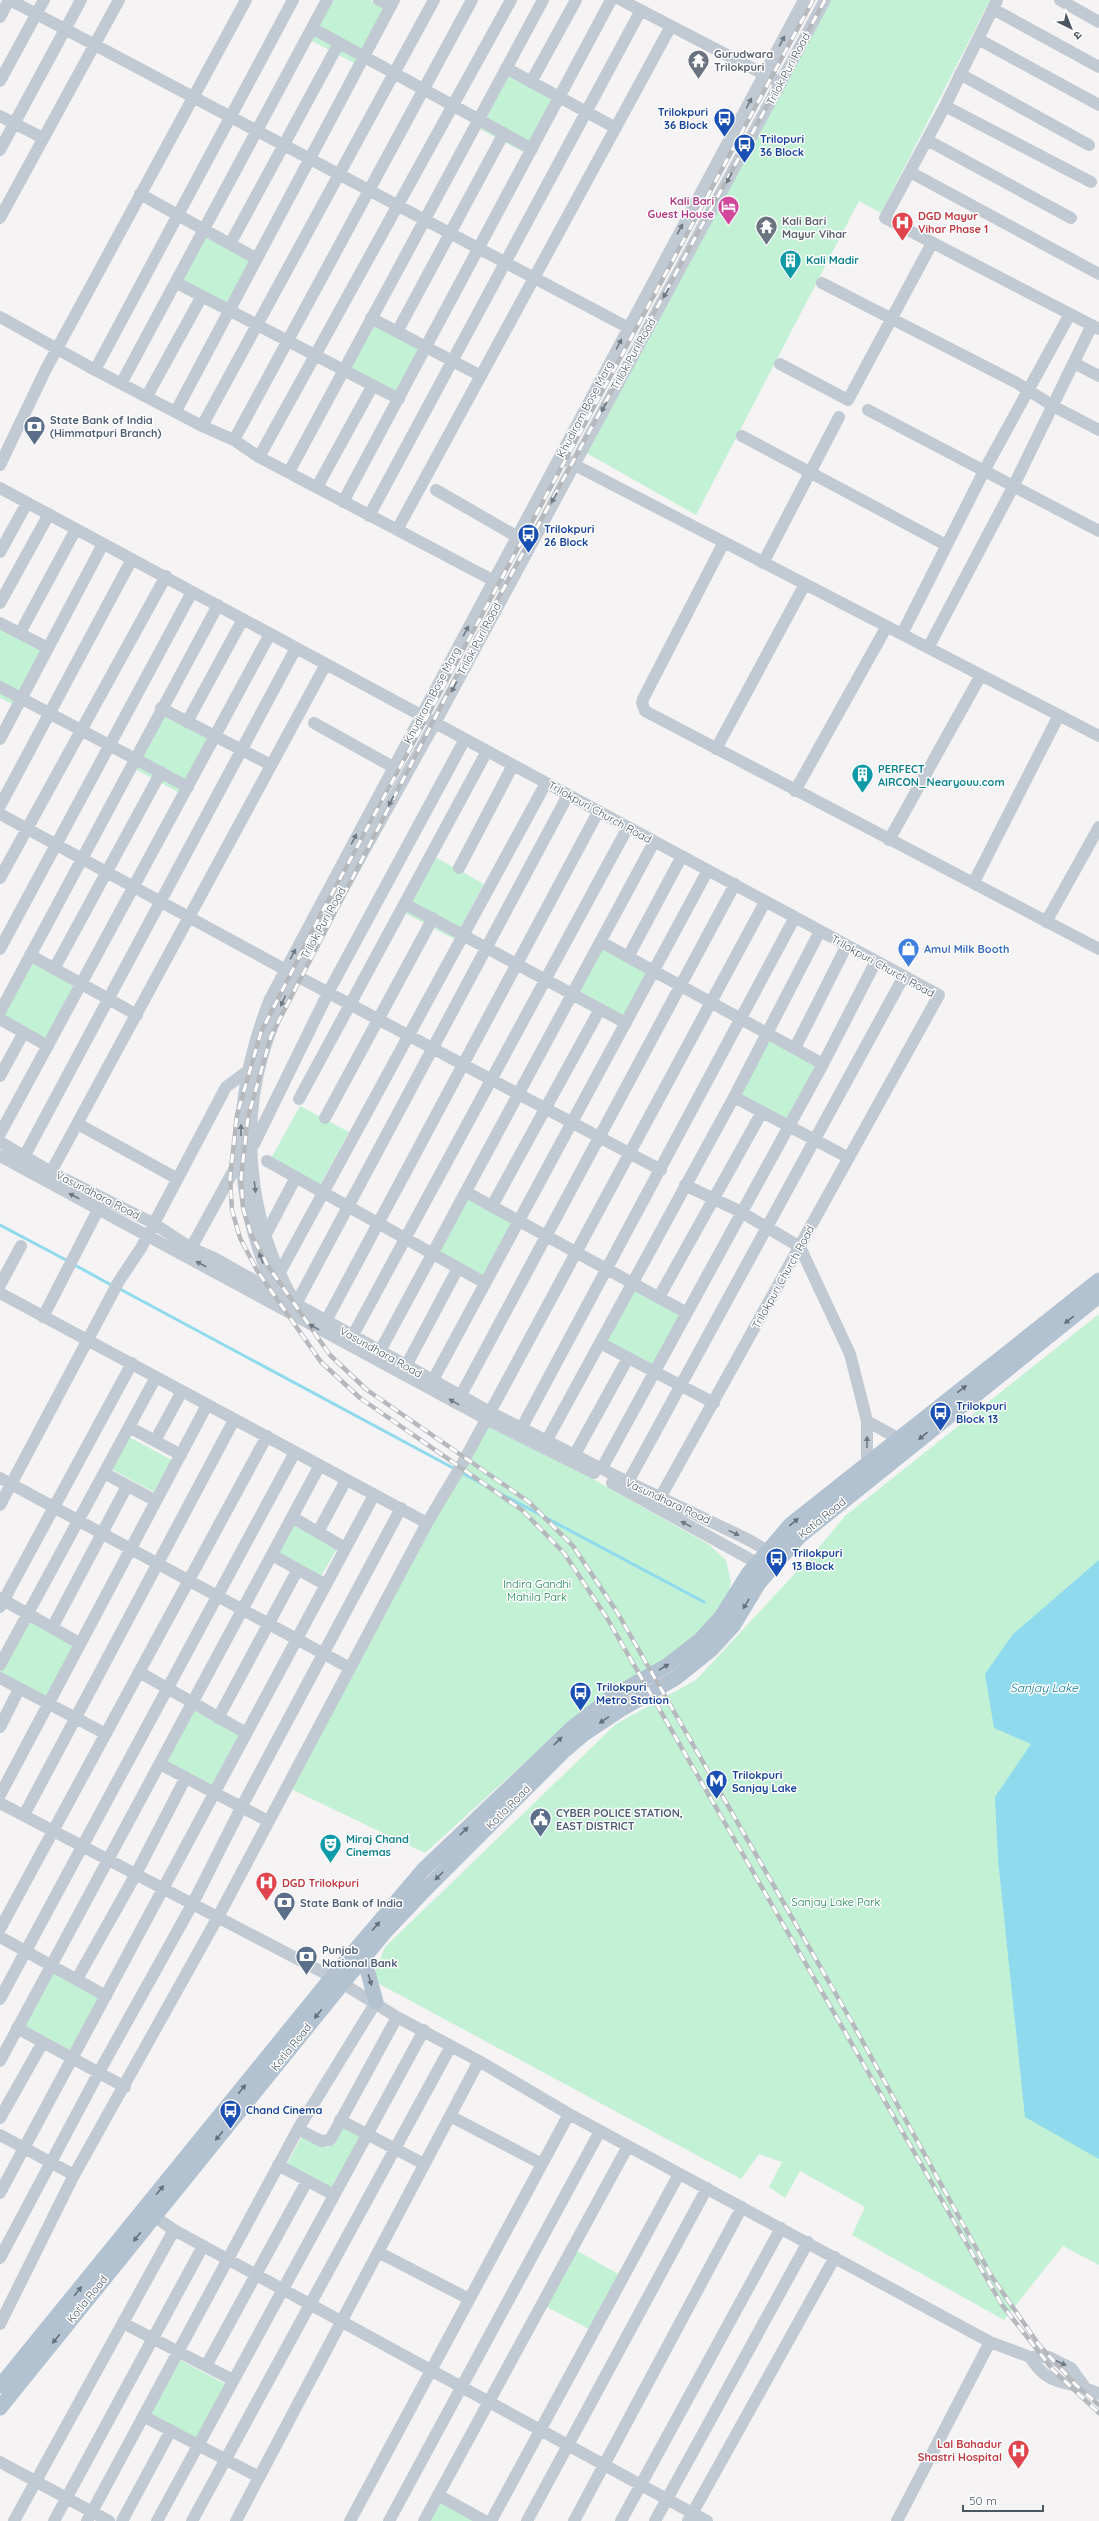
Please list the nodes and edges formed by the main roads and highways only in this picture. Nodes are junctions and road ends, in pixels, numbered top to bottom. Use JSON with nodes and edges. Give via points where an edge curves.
{"nodes":[{"id":1,"x":1099,"y":1280,"type":"edge"},
{"id":2,"x":1099,"y":1296,"type":"edge"},
{"id":3,"x":364,"y":1958,"type":"junction"},
{"id":4,"x":338,"y":1980,"type":"junction"},
{"id":5,"x":376,"y":2002,"type":"road end"},
{"id":6,"x":149,"y":2212,"type":"junction"},
{"id":7,"x":0,"y":2386,"type":"edge"},
{"id":8,"x":0,"y":2408,"type":"edge"}],
"edges":[{"from":4,"to":1,"type":"main road","name":"Kotla Road","one_way":true,"via":[[423,1870],[572,1728],[613,1696],[668,1665],[700,1640],[721,1618],[748,1574],[790,1525]]},
{"from":2,"to":3,"type":"main road","name":"Kotla Road","one_way":true,"via":[[799,1537],[758,1583],[733,1626],[711,1650],[676,1678],[620,1710],[564,1751],[421,1894]]},
{"from":3,"to":4,"type":"main road","name":"Kotla Road"},
{"from":3,"to":5,"type":"main road","one_way":true},
{"from":4,"to":6,"type":"main road","name":"Kotla Road"},
{"from":7,"to":6,"type":"main road","name":"Kotla Road","one_way":true},
{"from":6,"to":8,"type":"main road","name":"Kotla Road","one_way":true}]}
